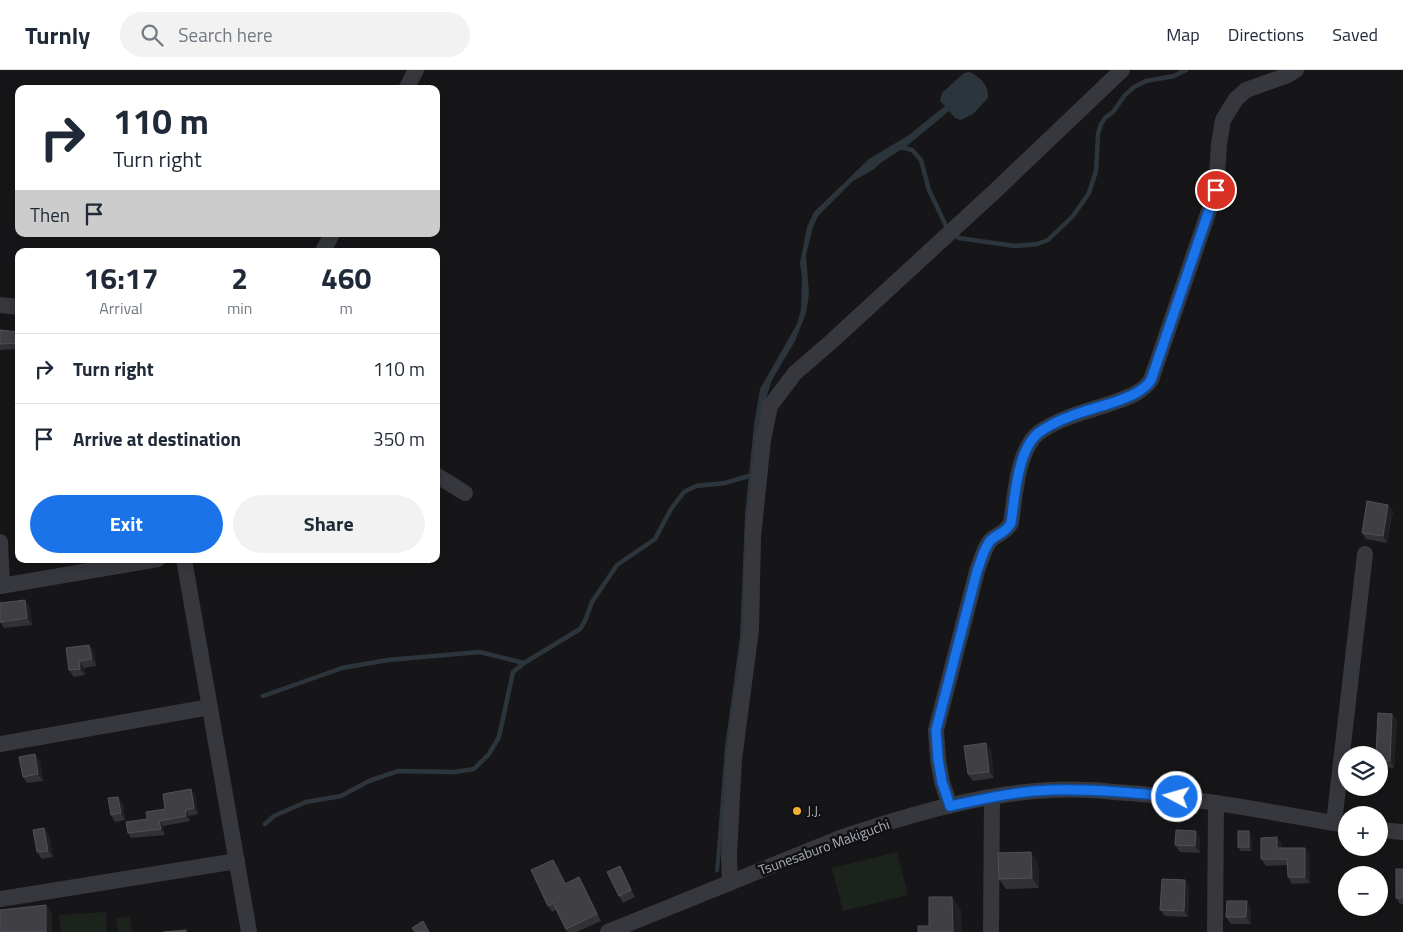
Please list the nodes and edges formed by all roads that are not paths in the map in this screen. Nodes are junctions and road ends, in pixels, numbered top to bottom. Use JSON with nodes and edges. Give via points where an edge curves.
{"nodes":[{"id":1,"x":416,"y":70,"type":"edge"},
{"id":2,"x":1122,"y":70,"type":"edge"},
{"id":3,"x":1296,"y":70,"type":"edge"},
{"id":4,"x":408,"y":85,"type":"edge"},
{"id":5,"x":0,"y":305,"type":"edge"},
{"id":6,"x":15,"y":307,"type":"edge"},
{"id":7,"x":440,"y":477,"type":"edge"},
{"id":8,"x":465,"y":492,"type":"dead end"},
{"id":9,"x":0,"y":542,"type":"edge"},
{"id":10,"x":1365,"y":554,"type":"dead end"},
{"id":11,"x":135,"y":563,"type":"edge"},
{"id":12,"x":185,"y":563,"type":"edge"},
{"id":13,"x":1,"y":586,"type":"edge"},
{"id":14,"x":210,"y":707,"type":"junction"},
{"id":15,"x":0,"y":744,"type":"edge"},
{"id":16,"x":992,"y":797,"type":"junction"},
{"id":17,"x":1216,"y":803,"type":"junction"},
{"id":18,"x":950,"y":806,"type":"junction"},
{"id":19,"x":1342,"y":806,"type":"edge"},
{"id":20,"x":1338,"y":824,"type":"edge"},
{"id":21,"x":1388,"y":831,"type":"edge"},
{"id":22,"x":1403,"y":832,"type":"edge"},
{"id":23,"x":236,"y":861,"type":"junction"},
{"id":24,"x":730,"y":883,"type":"junction"},
{"id":25,"x":0,"y":899,"type":"edge"},
{"id":26,"x":249,"y":932,"type":"edge"},
{"id":27,"x":608,"y":932,"type":"edge"},
{"id":28,"x":991,"y":932,"type":"edge"},
{"id":29,"x":1215,"y":932,"type":"edge"}],
"edges":[{"from":1,"to":4,"type":"street"},
{"from":2,"to":24,"type":"street","via":[[994,192],[794,373],[770,406],[753,537],[751,630],[734,759]]},
{"from":3,"to":18,"type":"street","via":[[1246,90],[1223,120],[1216,190],[1147,386],[1122,399],[1064,419],[1040,431],[1029,443],[1020,467],[1011,523],[1006,531],[990,540],[977,571],[936,730],[942,782]]},
{"from":5,"to":6,"type":"street"},
{"from":7,"to":8,"type":"street"},
{"from":9,"to":13,"type":"street"},
{"from":10,"to":19,"type":"street"},
{"from":11,"to":13,"type":"street"},
{"from":12,"to":14,"type":"street"},
{"from":14,"to":15,"type":"street"},
{"from":14,"to":23,"type":"street"},
{"from":16,"to":17,"type":"street","name":"Tsunesaburo Makiguchi","via":[[1050,790],[1100,791]]},
{"from":16,"to":18,"type":"street","name":"Tsunesaburo Makiguchi"},
{"from":16,"to":28,"type":"street"},
{"from":17,"to":20,"type":"street","name":"Tsunesaburo Makiguchi"},
{"from":17,"to":29,"type":"street"},
{"from":18,"to":24,"type":"street","name":"Tsunesaburo Makiguchi","via":[[843,837]]},
{"from":21,"to":22,"type":"street"},
{"from":23,"to":25,"type":"street"},
{"from":23,"to":26,"type":"street"},
{"from":24,"to":27,"type":"street","name":"Tsunesaburo Makiguchi"}]}
